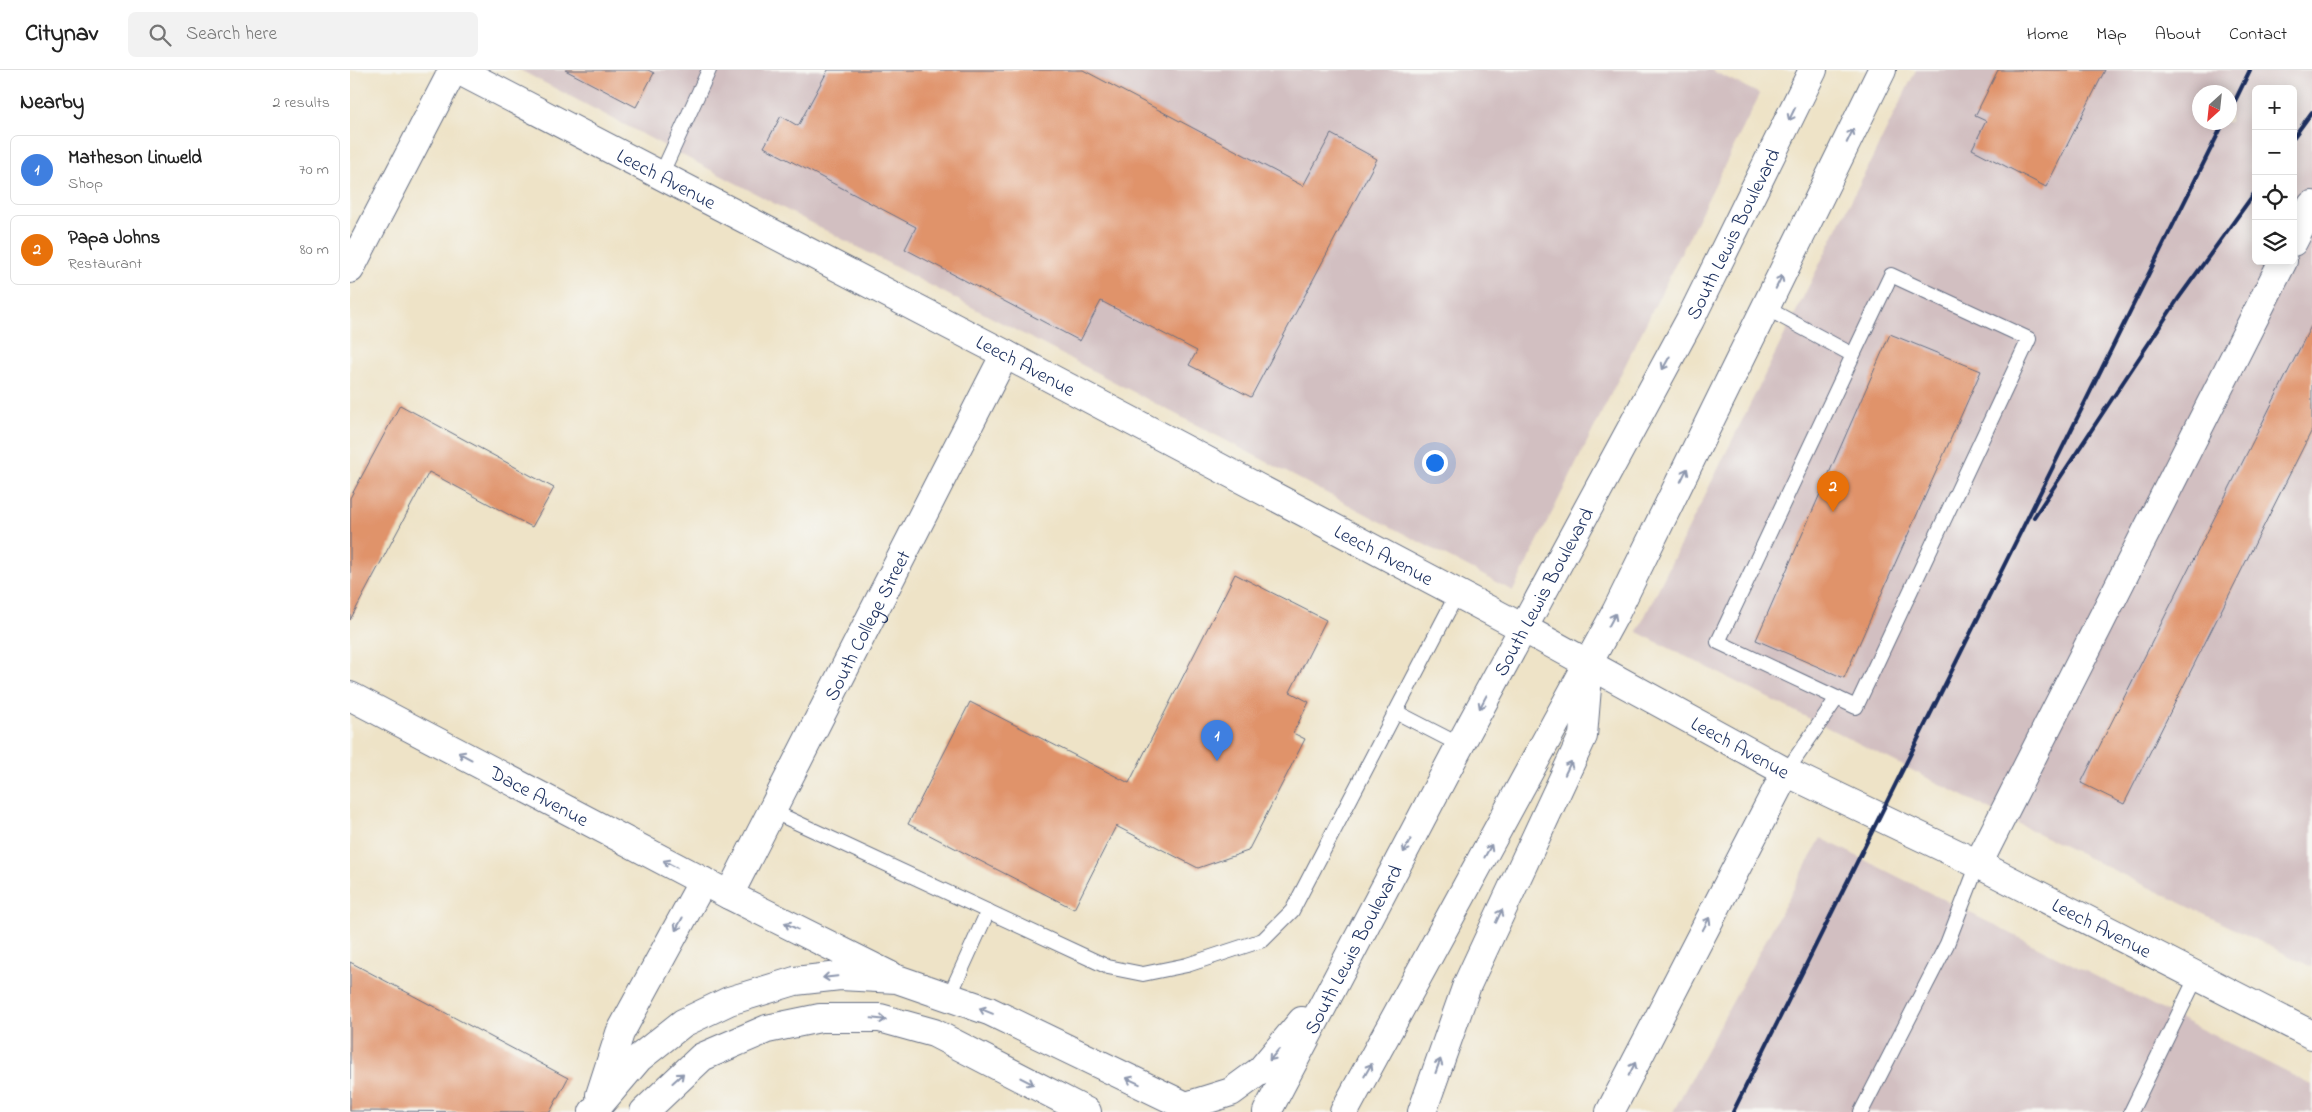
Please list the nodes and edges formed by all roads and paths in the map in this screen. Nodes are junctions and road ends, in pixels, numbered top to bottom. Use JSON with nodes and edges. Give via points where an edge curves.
{"nodes":[{"id":1,"x":453,"y":70,"type":"edge"},
{"id":2,"x":458,"y":70,"type":"edge"},
{"id":3,"x":708,"y":70,"type":"edge"},
{"id":4,"x":1813,"y":70,"type":"edge"},
{"id":5,"x":1882,"y":70,"type":"edge"},
{"id":6,"x":661,"y":175,"type":"junction"},
{"id":7,"x":2312,"y":204,"type":"edge"},
{"id":8,"x":2297,"y":234,"type":"edge"},
{"id":9,"x":2282,"y":265,"type":"edge"},
{"id":10,"x":350,"y":269,"type":"edge"},
{"id":11,"x":1766,"y":308,"type":"junction"},
{"id":12,"x":1005,"y":354,"type":"junction"},
{"id":13,"x":1853,"y":356,"type":"junction"},
{"id":14,"x":1457,"y":594,"type":"junction"},
{"id":15,"x":1522,"y":628,"type":"junction"},
{"id":16,"x":1589,"y":664,"type":"junction"},
{"id":17,"x":350,"y":696,"type":"edge"},
{"id":18,"x":1837,"y":698,"type":"junction"},
{"id":19,"x":1396,"y":712,"type":"junction"},
{"id":20,"x":1460,"y":745,"type":"junction"},
{"id":21,"x":1786,"y":772,"type":"junction"},
{"id":22,"x":772,"y":811,"type":"junction"},
{"id":23,"x":1978,"y":864,"type":"junction"},
{"id":24,"x":702,"y":881,"type":"junction"},
{"id":25,"x":729,"y":895,"type":"junction"},
{"id":26,"x":988,"y":911,"type":"junction"},
{"id":27,"x":2197,"y":976,"type":"junction"},
{"id":28,"x":897,"y":978,"type":"junction"},
{"id":29,"x":1339,"y":978,"type":"junction"},
{"id":30,"x":949,"y":997,"type":"junction"},
{"id":31,"x":2312,"y":1036,"type":"edge"},
{"id":32,"x":595,"y":1109,"type":"edge"},
{"id":33,"x":1188,"y":1109,"type":"edge"},
{"id":34,"x":644,"y":1112,"type":"edge"},
{"id":35,"x":1087,"y":1112,"type":"edge"},
{"id":36,"x":1267,"y":1112,"type":"edge"},
{"id":37,"x":1344,"y":1112,"type":"edge"},
{"id":38,"x":1422,"y":1112,"type":"edge"},
{"id":39,"x":1610,"y":1112,"type":"edge"},
{"id":40,"x":1861,"y":1112,"type":"edge"},
{"id":41,"x":2131,"y":1112,"type":"edge"}],
"edges":[{"from":1,"to":10,"type":"main road"},
{"from":2,"to":6,"type":"main road","name":"Leech Avenue"},
{"from":3,"to":6,"type":"lane"},
{"from":4,"to":15,"type":"main road","name":"South Lewis Boulevard","one_way":true,"via":[[1690,320]]},
{"from":11,"to":5,"type":"main road","one_way":true},
{"from":6,"to":12,"type":"main road","name":"Leech Avenue"},
{"from":7,"to":8,"type":"main road"},
{"from":9,"to":23,"type":"main road"},
{"from":11,"to":13,"type":"lane"},
{"from":16,"to":11,"type":"main road","one_way":true},
{"from":12,"to":14,"type":"main road","name":"Leech Avenue"},
{"from":12,"to":22,"type":"main road","name":"South College Street"},
{"from":13,"to":18,"type":"lane","via":[[1718,642]]},
{"from":13,"to":18,"type":"lane","via":[[1891,275],[2029,339],[1856,707]]},
{"from":14,"to":15,"type":"main road","name":"Leech Avenue"},
{"from":14,"to":19,"type":"lane"},
{"from":15,"to":16,"type":"main road","name":"Leech Avenue"},
{"from":15,"to":20,"type":"main road","name":"South Lewis Boulevard","one_way":true},
{"from":16,"to":21,"type":"main road","name":"Leech Avenue"},
{"from":37,"to":16,"type":"main road","one_way":true},
{"from":38,"to":16,"type":"main road","one_way":true,"via":[[1467,985],[1583,736]]},
{"from":24,"to":17,"type":"main road","name":"Dace Avenue","one_way":true},
{"from":18,"to":21,"type":"lane"},
{"from":19,"to":20,"type":"lane"},
{"from":19,"to":26,"type":"lane","via":[[1292,911],[1263,940],[1187,966],[1143,974],[1108,967]]},
{"from":20,"to":29,"type":"main road","name":"South Lewis Boulevard","one_way":true},
{"from":21,"to":23,"type":"main road","name":"Leech Avenue"},
{"from":39,"to":21,"type":"main road","one_way":true},
{"from":22,"to":25,"type":"main road","name":"South College Street"},
{"from":22,"to":26,"type":"lane"},
{"from":23,"to":27,"type":"main road","name":"Leech Avenue"},
{"from":23,"to":40,"type":"lane","via":[[1947,944]]},
{"from":24,"to":25,"type":"main road","name":"Dace Avenue"},
{"from":24,"to":32,"type":"main road","one_way":true,"via":[[620,1033]]},
{"from":28,"to":25,"type":"main road","name":"Dace Avenue","one_way":true},
{"from":26,"to":30,"type":"lane"},
{"from":27,"to":31,"type":"main road","name":"Leech Avenue"},
{"from":27,"to":41,"type":"lane"},
{"from":28,"to":30,"type":"main road"},
{"from":28,"to":32,"type":"main road","one_way":true,"via":[[840,976],[795,981],[729,1001],[683,1023],[639,1058]]},
{"from":29,"to":33,"type":"main road","one_way":true,"via":[[1262,1070],[1231,1092]]},
{"from":29,"to":36,"type":"main road","name":"South Lewis Boulevard"},
{"from":33,"to":30,"type":"main road","one_way":true,"via":[[989,1011]]},
{"from":34,"to":35,"type":"main road","one_way":true,"via":[[702,1057],[767,1029],[820,1018],[880,1018],[934,1033]]}]}
